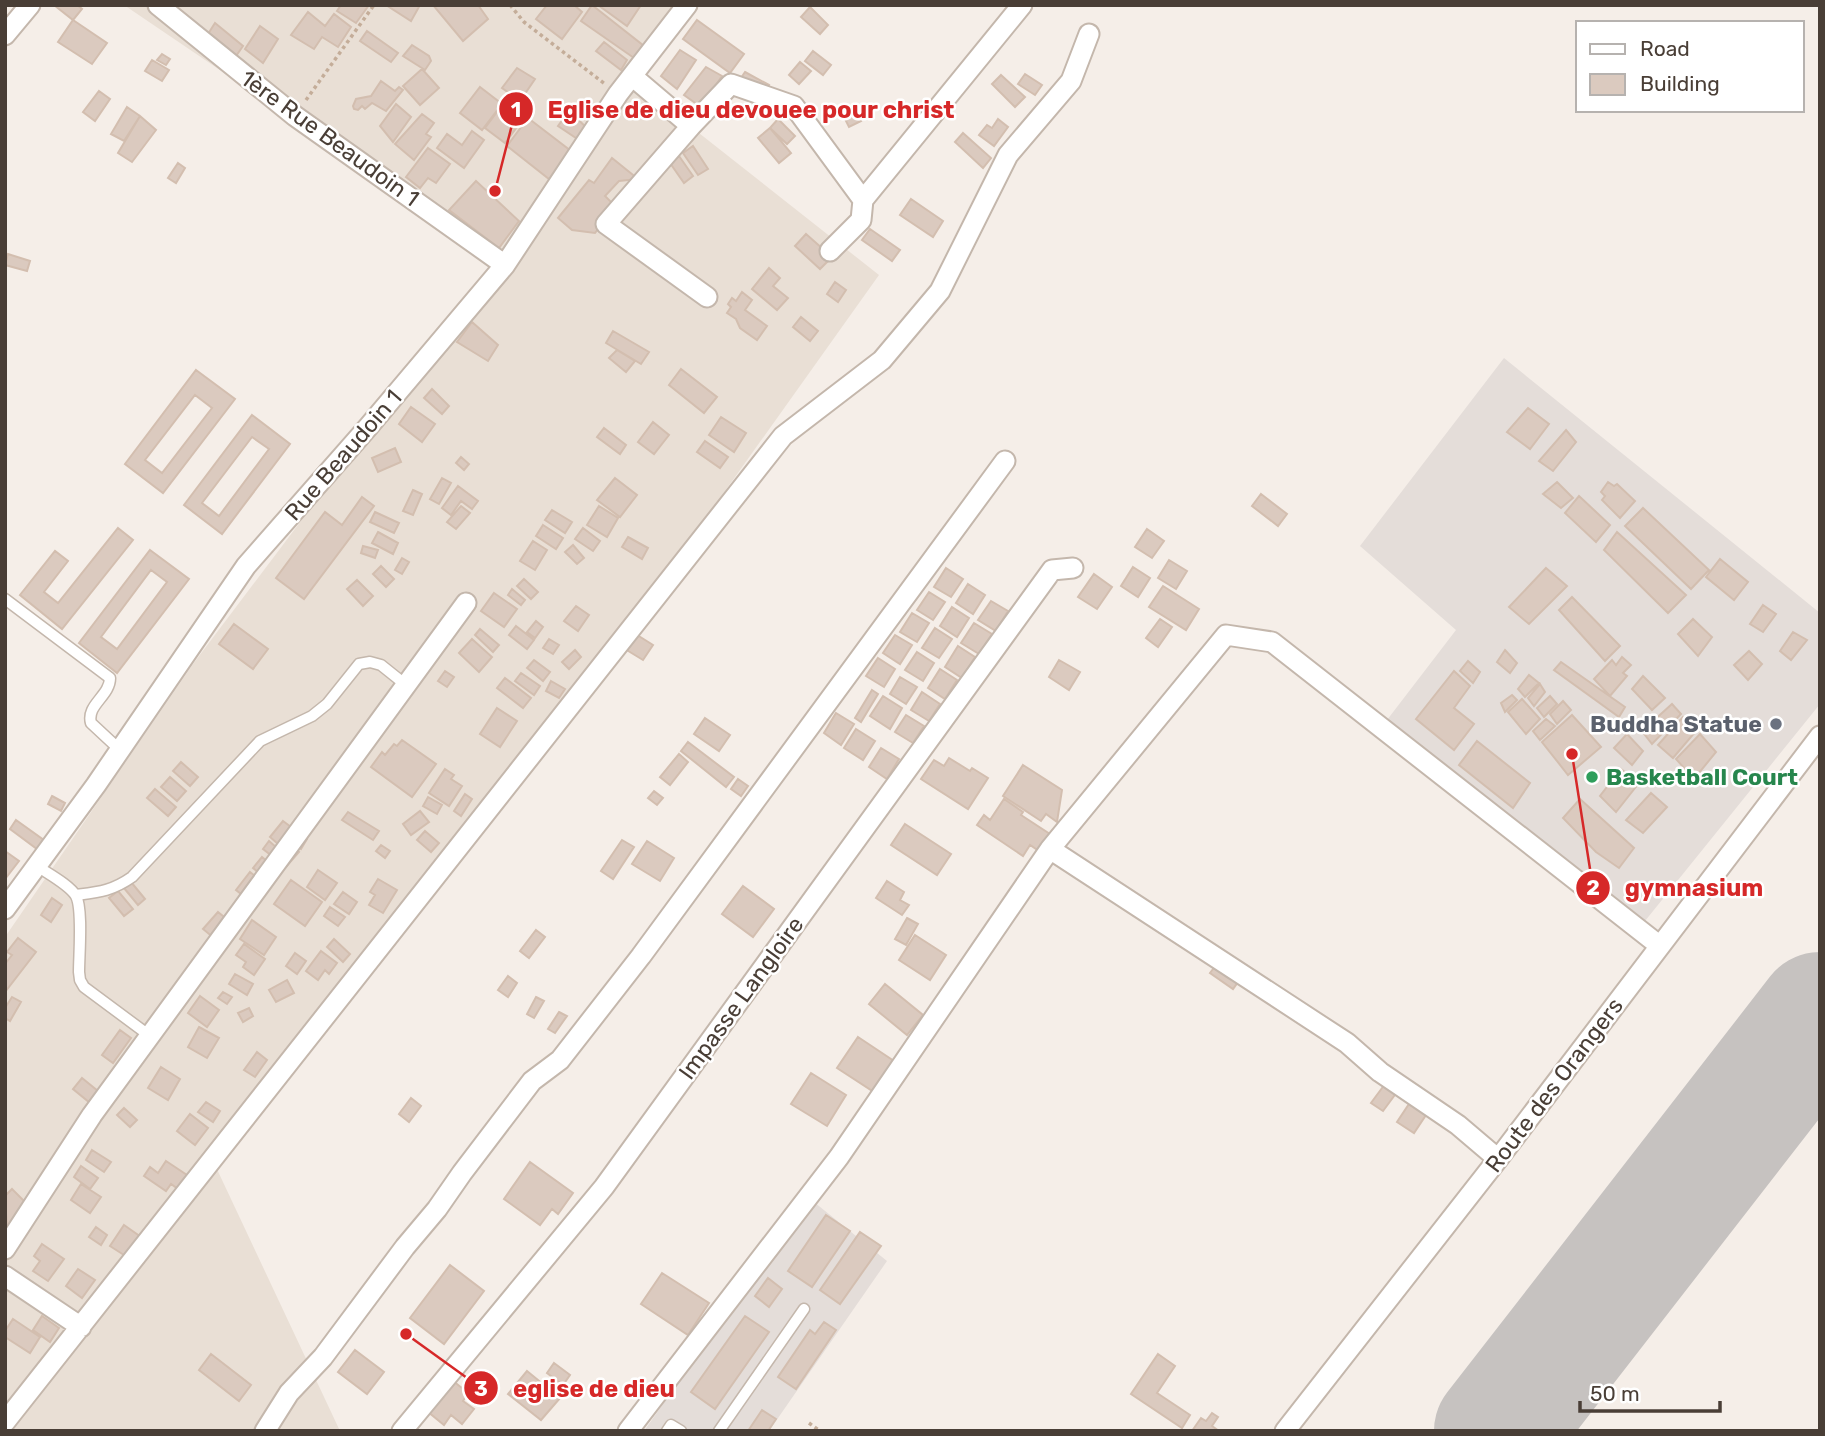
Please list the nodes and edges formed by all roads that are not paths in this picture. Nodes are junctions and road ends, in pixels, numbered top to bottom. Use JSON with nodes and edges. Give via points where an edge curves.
{"nodes":[{"id":1,"x":30,"y":5,"type":"edge"},
{"id":2,"x":158,"y":5,"type":"edge"},
{"id":3,"x":687,"y":5,"type":"edge"},
{"id":4,"x":1022,"y":5,"type":"edge"},
{"id":5,"x":5,"y":34,"type":"edge"},
{"id":6,"x":1089,"y":34,"type":"dead end"},
{"id":7,"x":632,"y":76,"type":"junction"},
{"id":8,"x":691,"y":126,"type":"junction"},
{"id":9,"x":863,"y":200,"type":"junction"},
{"id":10,"x":830,"y":250,"type":"dead end"},
{"id":11,"x":505,"y":265,"type":"junction"},
{"id":12,"x":707,"y":298,"type":"dead end"},
{"id":13,"x":1005,"y":461,"type":"dead end"},
{"id":14,"x":1073,"y":568,"type":"dead end"},
{"id":15,"x":5,"y":599,"type":"edge"},
{"id":16,"x":466,"y":603,"type":"dead end"},
{"id":17,"x":407,"y":685,"type":"junction"},
{"id":18,"x":1820,"y":736,"type":"edge"},
{"id":19,"x":120,"y":750,"type":"junction"},
{"id":20,"x":1050,"y":849,"type":"junction"},
{"id":21,"x":37,"y":866,"type":"junction"},
{"id":22,"x":76,"y":895,"type":"junction"},
{"id":23,"x":5,"y":909,"type":"edge"},
{"id":24,"x":1660,"y":946,"type":"junction"},
{"id":25,"x":150,"y":1036,"type":"junction"},
{"id":26,"x":1498,"y":1159,"type":"junction"},
{"id":27,"x":5,"y":1249,"type":"edge"},
{"id":28,"x":5,"y":1276,"type":"edge"},
{"id":29,"x":804,"y":1308,"type":"dead end"},
{"id":30,"x":81,"y":1326,"type":"junction"},
{"id":31,"x":5,"y":1422,"type":"edge"},
{"id":32,"x":265,"y":1431,"type":"edge"},
{"id":33,"x":402,"y":1431,"type":"edge"},
{"id":34,"x":628,"y":1431,"type":"edge"},
{"id":35,"x":667,"y":1431,"type":"edge"},
{"id":36,"x":681,"y":1431,"type":"edge"},
{"id":37,"x":719,"y":1431,"type":"edge"},
{"id":38,"x":1285,"y":1431,"type":"edge"}],
"edges":[{"from":1,"to":5,"type":"street"},
{"from":2,"to":11,"type":"street","name":"1ère Rue Beaudoin 1","via":[[295,116]]},
{"from":3,"to":7,"type":"street","name":"Rue Beaudoin 1"},
{"from":4,"to":9,"type":"street"},
{"from":6,"to":30,"type":"street","via":[[1071,81],[1008,155],[940,291],[882,360],[783,436]]},
{"from":7,"to":8,"type":"street"},
{"from":7,"to":11,"type":"street","name":"Rue Beaudoin 1"},
{"from":8,"to":9,"type":"street","via":[[731,84],[794,106]]},
{"from":8,"to":12,"type":"street","via":[[606,223]]},
{"from":9,"to":10,"type":"street","via":[[861,219]]},
{"from":11,"to":19,"type":"street","name":"Rue Beaudoin 1","via":[[246,566]]},
{"from":13,"to":32,"type":"street","via":[[641,956],[560,1060],[532,1081],[323,1357],[289,1393]]},
{"from":14,"to":33,"type":"street","name":"Impasse Langloire","via":[[1052,570],[604,1187]]},
{"from":15,"to":19,"type":"lane","via":[[110,678],[89,718]]},
{"from":16,"to":17,"type":"street"},
{"from":17,"to":22,"type":"lane","via":[[381,665],[359,664],[312,716],[260,741],[132,877],[106,891]]},
{"from":17,"to":25,"type":"street"},
{"from":18,"to":24,"type":"street","name":"Route des Orangers"},
{"from":19,"to":21,"type":"street","name":"Rue Beaudoin 1"},
{"from":20,"to":24,"type":"street","via":[[1226,635],[1272,642]]},
{"from":20,"to":26,"type":"street","via":[[1347,1043]]},
{"from":20,"to":34,"type":"street","via":[[839,1157]]},
{"from":21,"to":22,"type":"lane"},
{"from":21,"to":23,"type":"street","name":"Rue Beaudoin 1"},
{"from":22,"to":25,"type":"lane","via":[[80,980]]},
{"from":24,"to":26,"type":"street","name":"Route des Orangers"},
{"from":25,"to":27,"type":"street"},
{"from":26,"to":38,"type":"street","name":"Route des Orangers"},
{"from":28,"to":30,"type":"street"},
{"from":29,"to":37,"type":"lane"},
{"from":30,"to":31,"type":"street"},
{"from":35,"to":36,"type":"lane","via":[[671,1425]]}]}
